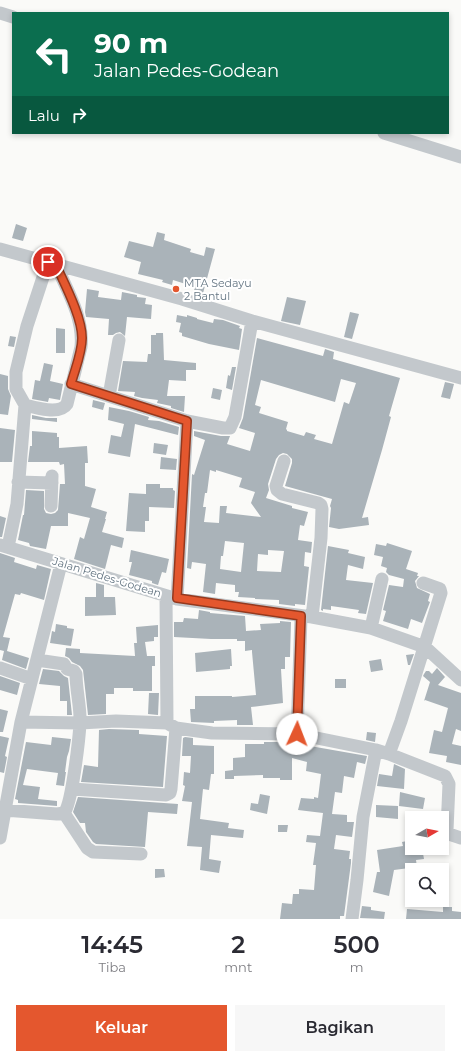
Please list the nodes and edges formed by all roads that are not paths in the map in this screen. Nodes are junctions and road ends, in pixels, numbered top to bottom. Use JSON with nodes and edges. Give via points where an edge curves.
{"nodes":[{"id":1,"x":0,"y":13,"type":"edge"},
{"id":2,"x":12,"y":17,"type":"edge"},
{"id":3,"x":387,"y":134,"type":"edge"},
{"id":4,"x":461,"y":157,"type":"edge"},
{"id":5,"x":0,"y":249,"type":"edge"},
{"id":6,"x":55,"y":264,"type":"junction"},
{"id":7,"x":252,"y":321,"type":"junction"},
{"id":8,"x":119,"y":340,"type":"dead end"},
{"id":9,"x":461,"y":378,"type":"edge"},
{"id":10,"x":71,"y":384,"type":"junction"},
{"id":11,"x":109,"y":396,"type":"junction"},
{"id":12,"x":25,"y":405,"type":"junction"},
{"id":13,"x":187,"y":421,"type":"junction"},
{"id":14,"x":284,"y":461,"type":"dead end"},
{"id":15,"x":18,"y":482,"type":"junction"},
{"id":16,"x":51,"y":506,"type":"dead end"},
{"id":17,"x":4,"y":546,"type":"edge"},
{"id":18,"x":61,"y":564,"type":"junction"},
{"id":19,"x":382,"y":579,"type":"dead end"},
{"id":20,"x":423,"y":583,"type":"dead end"},
{"id":21,"x":172,"y":597,"type":"junction"},
{"id":22,"x":307,"y":617,"type":"junction"},
{"id":23,"x":371,"y":628,"type":"junction"},
{"id":24,"x":424,"y":647,"type":"junction"},
{"id":25,"x":37,"y":660,"type":"junction"},
{"id":26,"x":0,"y":668,"type":"edge"},
{"id":27,"x":32,"y":679,"type":"junction"},
{"id":28,"x":461,"y":680,"type":"edge"},
{"id":29,"x":21,"y":722,"type":"junction"},
{"id":30,"x":80,"y":723,"type":"junction"},
{"id":31,"x":171,"y":726,"type":"junction"},
{"id":32,"x":297,"y":734,"type":"junction"},
{"id":33,"x":376,"y":750,"type":"junction"},
{"id":34,"x":389,"y":754,"type":"junction"},
{"id":35,"x":72,"y":790,"type":"junction"},
{"id":36,"x":4,"y":810,"type":"junction"},
{"id":37,"x":64,"y":813,"type":"junction"},
{"id":38,"x":0,"y":838,"type":"edge"},
{"id":39,"x":461,"y":838,"type":"edge"},
{"id":40,"x":141,"y":854,"type":"dead end"},
{"id":41,"x":352,"y":919,"type":"edge"}],
"edges":[{"from":1,"to":2,"type":"street"},
{"from":3,"to":4,"type":"street"},
{"from":5,"to":6,"type":"street"},
{"from":6,"to":7,"type":"street"},
{"from":6,"to":10,"type":"street","via":[[77,314],[81,330],[81,347]]},
{"from":6,"to":12,"type":"street","via":[[27,326],[16,372],[16,389]]},
{"from":7,"to":9,"type":"street"},
{"from":7,"to":13,"type":"street","via":[[231,427],[228,429]]},
{"from":8,"to":11,"type":"street"},
{"from":10,"to":11,"type":"street"},
{"from":10,"to":12,"type":"street","via":[[67,404],[60,410],[37,409]]},
{"from":11,"to":13,"type":"street"},
{"from":12,"to":15,"type":"street"},
{"from":13,"to":21,"type":"street"},
{"from":14,"to":22,"type":"street","via":[[277,490],[282,494],[318,503],[322,509],[322,534]]},
{"from":15,"to":16,"type":"street","via":[[52,479]]},
{"from":15,"to":17,"type":"street","via":[[13,519]]},
{"from":17,"to":18,"type":"street","name":"Jalan Pedes-Godean"},
{"from":18,"to":21,"type":"street","name":"Jalan Pedes-Godean"},
{"from":18,"to":25,"type":"street"},
{"from":19,"to":23,"type":"street"},
{"from":20,"to":24,"type":"street","via":[[442,592]]},
{"from":21,"to":22,"type":"street","name":"Jalan Pedes-Godean"},
{"from":21,"to":31,"type":"street"},
{"from":22,"to":23,"type":"street","name":"Jalan Pedes-Godean"},
{"from":22,"to":32,"type":"street"},
{"from":23,"to":24,"type":"street","name":"Jalan Pedes-Godean"},
{"from":24,"to":28,"type":"street","name":"Jalan Pedes-Godean"},
{"from":24,"to":34,"type":"street"},
{"from":25,"to":27,"type":"street"},
{"from":25,"to":30,"type":"street","via":[[64,664],[76,673]]},
{"from":26,"to":27,"type":"street"},
{"from":27,"to":29,"type":"street"},
{"from":29,"to":30,"type":"street"},
{"from":29,"to":36,"type":"street"},
{"from":30,"to":31,"type":"street","via":[[116,721]]},
{"from":30,"to":35,"type":"street"},
{"from":31,"to":32,"type":"street","via":[[212,733]]},
{"from":31,"to":35,"type":"street","via":[[171,788],[166,796]]},
{"from":32,"to":33,"type":"street"},
{"from":33,"to":34,"type":"street"},
{"from":33,"to":41,"type":"street","via":[[363,817]]},
{"from":34,"to":39,"type":"street","via":[[445,776],[449,784],[447,830],[449,834]]},
{"from":35,"to":37,"type":"street","via":[[68,809]]},
{"from":36,"to":37,"type":"street"},
{"from":36,"to":38,"type":"street"},
{"from":37,"to":40,"type":"street","via":[[87,848],[93,852]]}]}
